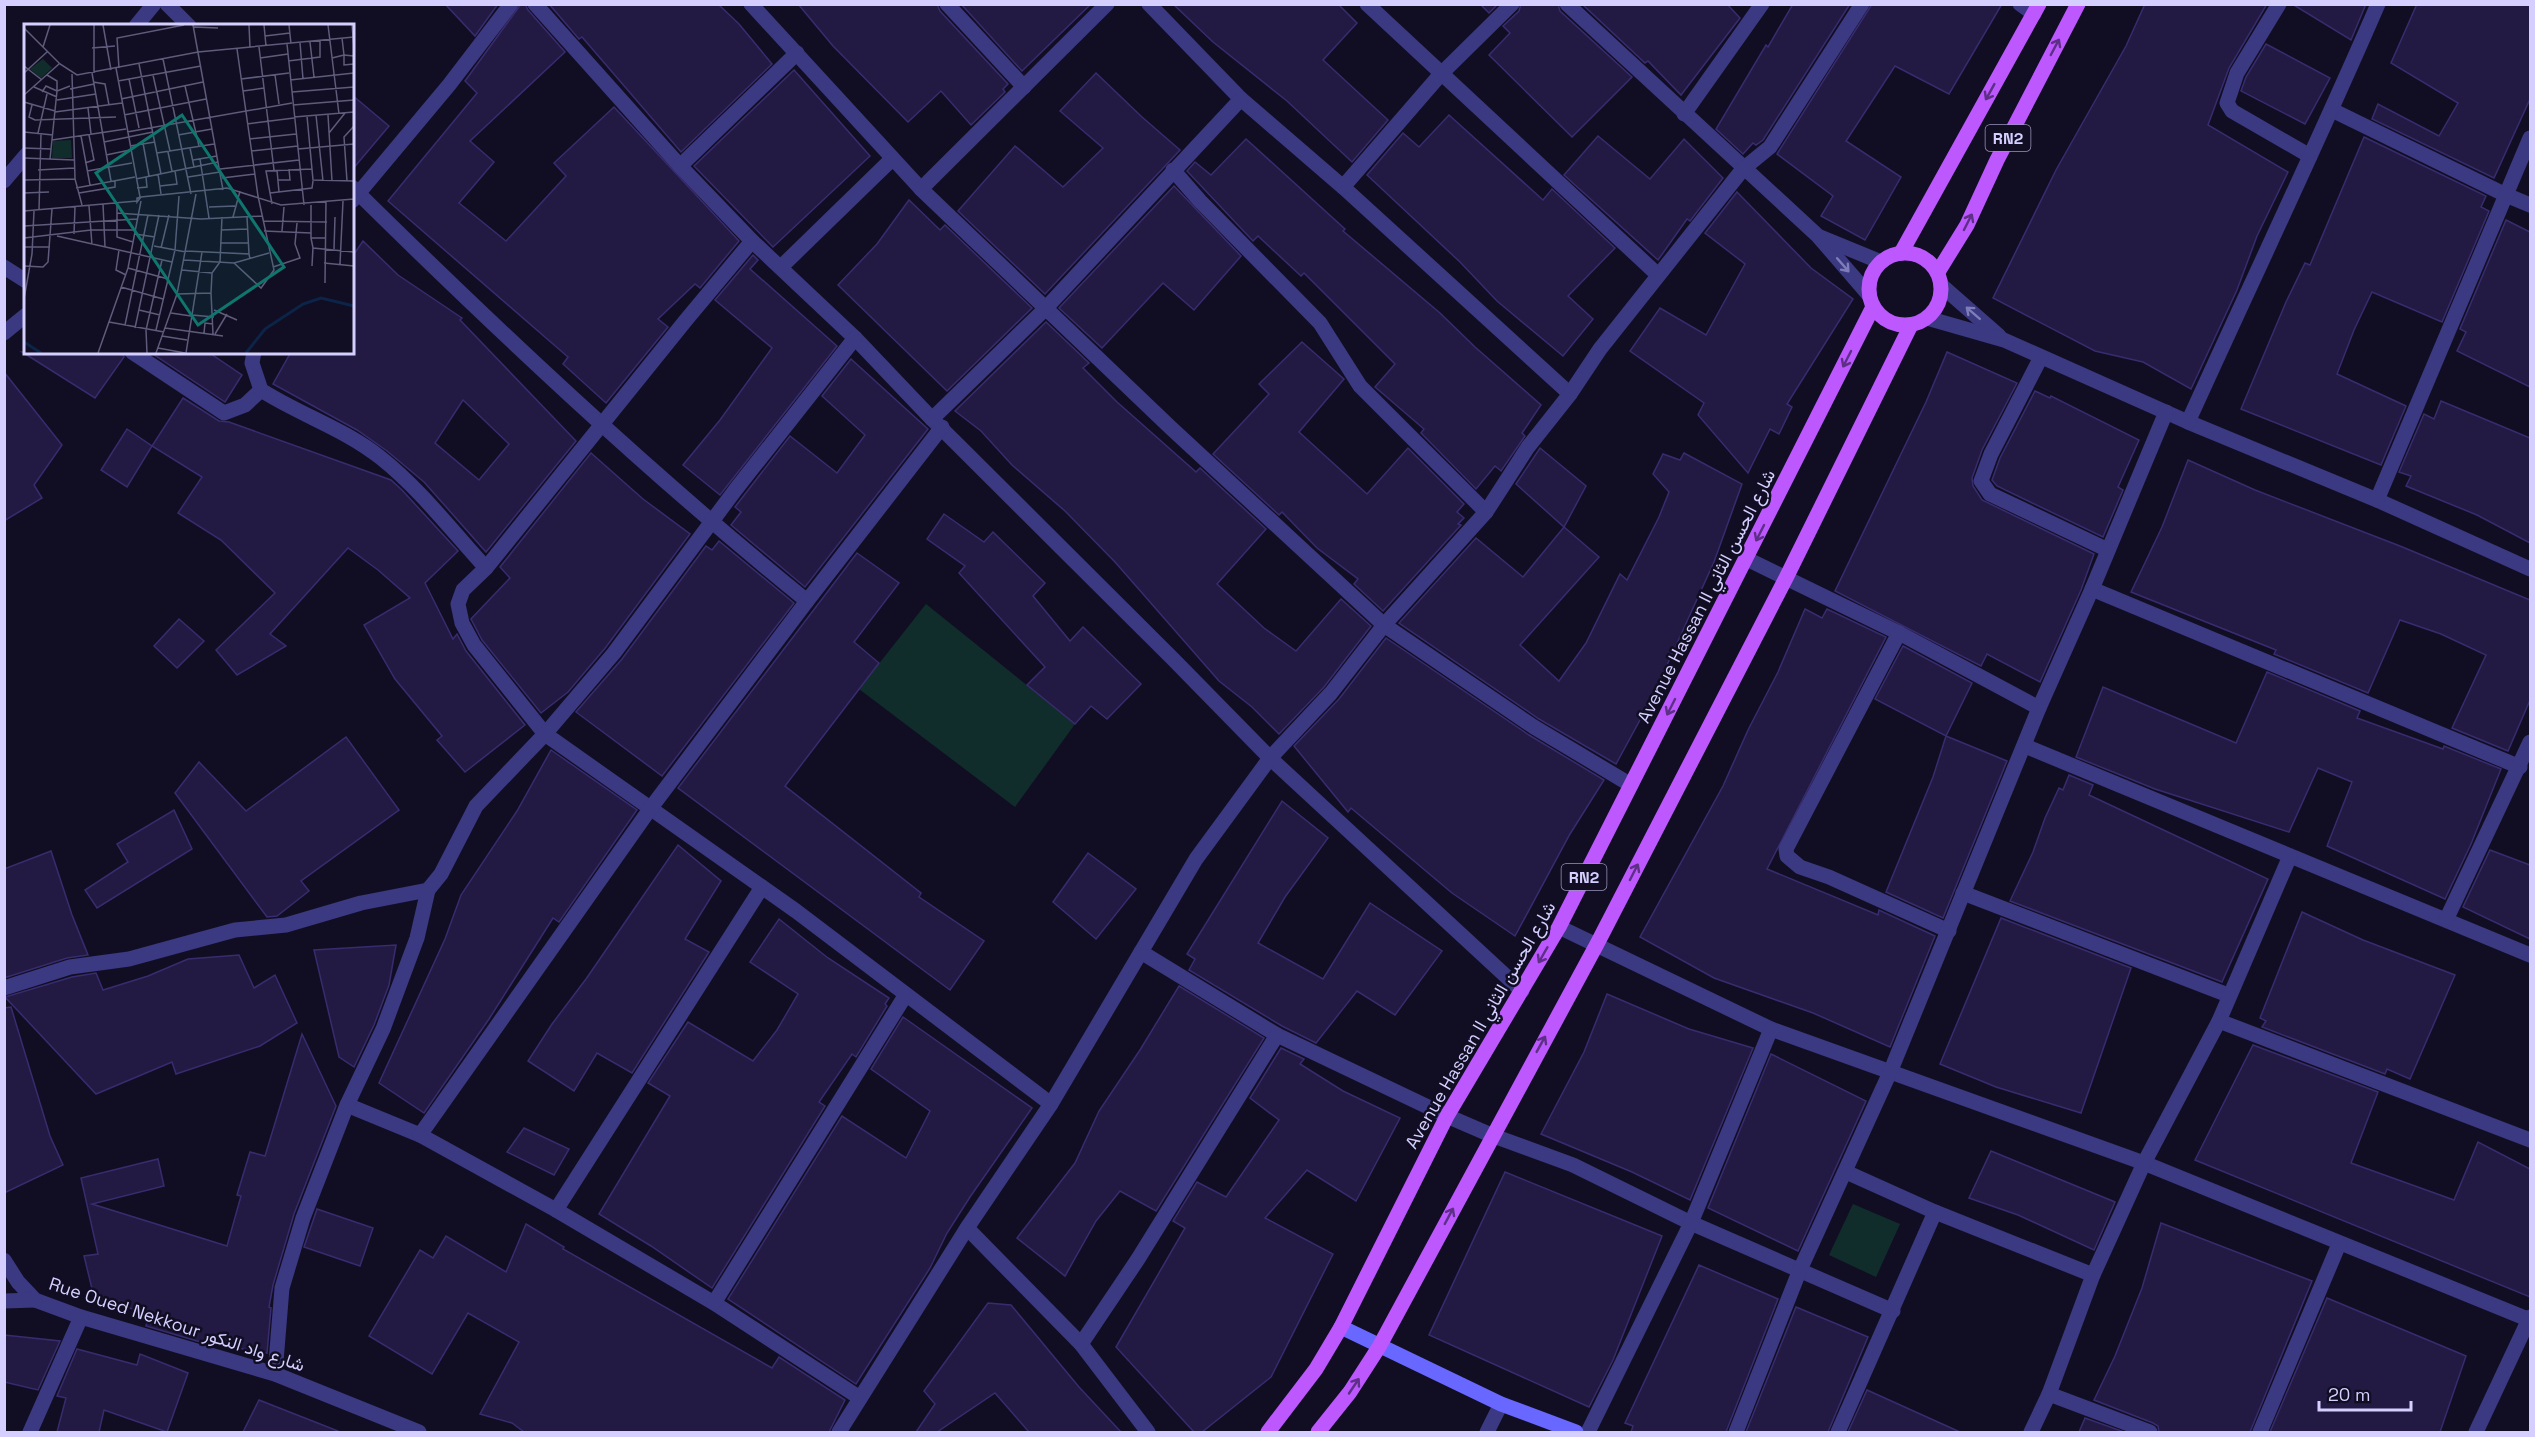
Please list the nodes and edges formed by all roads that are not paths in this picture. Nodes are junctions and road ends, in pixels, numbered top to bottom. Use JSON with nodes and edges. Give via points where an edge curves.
{"nodes":[{"id":1,"x":154,"y":4,"type":"edge"},
{"id":2,"x":167,"y":4,"type":"edge"},
{"id":3,"x":511,"y":4,"type":"edge"},
{"id":4,"x":535,"y":4,"type":"edge"},
{"id":5,"x":947,"y":4,"type":"edge"},
{"id":6,"x":1107,"y":4,"type":"edge"},
{"id":7,"x":1149,"y":4,"type":"edge"},
{"id":8,"x":1367,"y":4,"type":"edge"},
{"id":9,"x":1512,"y":4,"type":"edge"},
{"id":10,"x":1762,"y":4,"type":"edge"},
{"id":11,"x":1862,"y":4,"type":"edge"},
{"id":12,"x":2020,"y":4,"type":"edge"},
{"id":13,"x":2078,"y":4,"type":"edge"},
{"id":14,"x":2279,"y":4,"type":"edge"},
{"id":15,"x":2378,"y":4,"type":"edge"},
{"id":16,"x":1574,"y":7,"type":"edge"},
{"id":17,"x":760,"y":8,"type":"edge"},
{"id":18,"x":2037,"y":9,"type":"edge"},
{"id":19,"x":138,"y":24,"type":"edge"},
{"id":20,"x":187,"y":24,"type":"edge"},
{"id":21,"x":797,"y":54,"type":"junction"},
{"id":22,"x":1440,"y":75,"type":"junction"},
{"id":23,"x":1024,"y":87,"type":"junction"},
{"id":24,"x":1241,"y":99,"type":"junction"},
{"id":25,"x":2332,"y":110,"type":"junction"},
{"id":26,"x":1684,"y":114,"type":"junction"},
{"id":27,"x":2530,"y":138,"type":"edge"},
{"id":28,"x":2310,"y":156,"type":"junction"},
{"id":29,"x":24,"y":157,"type":"edge"},
{"id":30,"x":892,"y":159,"type":"junction"},
{"id":31,"x":680,"y":166,"type":"junction"},
{"id":32,"x":1743,"y":169,"type":"junction"},
{"id":33,"x":1173,"y":170,"type":"junction"},
{"id":34,"x":4,"y":181,"type":"edge"},
{"id":35,"x":1343,"y":188,"type":"junction"},
{"id":36,"x":921,"y":189,"type":"junction"},
{"id":37,"x":355,"y":194,"type":"edge"},
{"id":38,"x":2506,"y":195,"type":"junction"},
{"id":39,"x":2530,"y":205,"type":"edge"},
{"id":40,"x":1818,"y":236,"type":"junction"},
{"id":41,"x":752,"y":241,"type":"junction"},
{"id":42,"x":1901,"y":253,"type":"junction"},
{"id":43,"x":1881,"y":262,"type":"junction"},
{"id":44,"x":4,"y":267,"type":"edge"},
{"id":45,"x":781,"y":267,"type":"junction"},
{"id":46,"x":1658,"y":275,"type":"junction"},
{"id":47,"x":24,"y":279,"type":"edge"},
{"id":48,"x":1940,"y":279,"type":"junction"},
{"id":49,"x":1871,"y":301,"type":"junction"},
{"id":50,"x":1045,"y":309,"type":"junction"},
{"id":51,"x":24,"y":317,"type":"edge"},
{"id":52,"x":1927,"y":318,"type":"junction"},
{"id":53,"x":1911,"y":326,"type":"junction"},
{"id":54,"x":4,"y":333,"type":"edge"},
{"id":55,"x":855,"y":338,"type":"junction"},
{"id":56,"x":2004,"y":340,"type":"junction"},
{"id":57,"x":135,"y":354,"type":"edge"},
{"id":58,"x":254,"y":354,"type":"edge"},
{"id":59,"x":2041,"y":357,"type":"junction"},
{"id":60,"x":261,"y":390,"type":"junction"},
{"id":61,"x":1570,"y":394,"type":"junction"},
{"id":62,"x":2166,"y":412,"type":"junction"},
{"id":63,"x":2188,"y":422,"type":"junction"},
{"id":64,"x":937,"y":423,"type":"junction"},
{"id":65,"x":602,"y":424,"type":"junction"},
{"id":66,"x":2378,"y":500,"type":"junction"},
{"id":67,"x":1486,"y":512,"type":"junction"},
{"id":68,"x":712,"y":524,"type":"junction"},
{"id":69,"x":2108,"y":550,"type":"junction"},
{"id":70,"x":1747,"y":559,"type":"junction"},
{"id":71,"x":486,"y":568,"type":"junction"},
{"id":72,"x":2530,"y":569,"type":"edge"},
{"id":73,"x":1786,"y":578,"type":"junction"},
{"id":74,"x":2092,"y":589,"type":"junction"},
{"id":75,"x":807,"y":601,"type":"junction"},
{"id":76,"x":1384,"y":625,"type":"junction"},
{"id":77,"x":1899,"y":633,"type":"junction"},
{"id":78,"x":2039,"y":708,"type":"junction"},
{"id":79,"x":545,"y":734,"type":"junction"},
{"id":80,"x":2530,"y":742,"type":"edge"},
{"id":81,"x":2025,"y":746,"type":"junction"},
{"id":82,"x":1269,"y":758,"type":"junction"},
{"id":83,"x":2520,"y":767,"type":"junction"},
{"id":84,"x":1631,"y":785,"type":"junction"},
{"id":85,"x":650,"y":809,"type":"junction"},
{"id":86,"x":2290,"y":856,"type":"junction"},
{"id":87,"x":762,"y":887,"type":"junction"},
{"id":88,"x":428,"y":890,"type":"junction"},
{"id":89,"x":1963,"y":893,"type":"junction"},
{"id":90,"x":2446,"y":920,"type":"junction"},
{"id":91,"x":1559,"y":927,"type":"junction"},
{"id":92,"x":1949,"y":931,"type":"junction"},
{"id":93,"x":1596,"y":944,"type":"junction"},
{"id":94,"x":1141,"y":952,"type":"junction"},
{"id":95,"x":2530,"y":955,"type":"edge"},
{"id":96,"x":4,"y":988,"type":"edge"},
{"id":97,"x":1522,"y":991,"type":"junction"},
{"id":98,"x":2228,"y":995,"type":"junction"},
{"id":99,"x":905,"y":996,"type":"junction"},
{"id":100,"x":2219,"y":1021,"type":"junction"},
{"id":101,"x":1771,"y":1029,"type":"junction"},
{"id":102,"x":1277,"y":1035,"type":"junction"},
{"id":103,"x":1891,"y":1070,"type":"junction"},
{"id":104,"x":1051,"y":1104,"type":"junction"},
{"id":105,"x":346,"y":1105,"type":"junction"},
{"id":106,"x":1447,"y":1116,"type":"junction"},
{"id":107,"x":420,"y":1135,"type":"junction"},
{"id":108,"x":1491,"y":1135,"type":"junction"},
{"id":109,"x":2530,"y":1140,"type":"edge"},
{"id":110,"x":2144,"y":1163,"type":"junction"},
{"id":111,"x":1846,"y":1172,"type":"junction"},
{"id":112,"x":556,"y":1210,"type":"junction"},
{"id":113,"x":1935,"y":1212,"type":"junction"},
{"id":114,"x":1691,"y":1223,"type":"junction"},
{"id":115,"x":967,"y":1228,"type":"junction"},
{"id":116,"x":2339,"y":1244,"type":"junction"},
{"id":117,"x":4,"y":1260,"type":"edge"},
{"id":118,"x":1799,"y":1272,"type":"junction"},
{"id":119,"x":2093,"y":1275,"type":"junction"},
{"id":120,"x":35,"y":1300,"type":"junction"},
{"id":121,"x":4,"y":1301,"type":"edge"},
{"id":122,"x":714,"y":1304,"type":"junction"},
{"id":123,"x":1893,"y":1311,"type":"junction"},
{"id":124,"x":81,"y":1317,"type":"junction"},
{"id":125,"x":2530,"y":1319,"type":"edge"},
{"id":126,"x":1341,"y":1327,"type":"junction"},
{"id":127,"x":1081,"y":1344,"type":"junction"},
{"id":128,"x":1379,"y":1347,"type":"junction"},
{"id":129,"x":275,"y":1374,"type":"junction"},
{"id":130,"x":2049,"y":1394,"type":"junction"},
{"id":131,"x":860,"y":1398,"type":"junction"},
{"id":132,"x":1502,"y":1404,"type":"junction"},
{"id":133,"x":30,"y":1432,"type":"edge"},
{"id":134,"x":419,"y":1432,"type":"edge"},
{"id":135,"x":839,"y":1432,"type":"edge"},
{"id":136,"x":1148,"y":1432,"type":"edge"},
{"id":137,"x":1268,"y":1432,"type":"edge"},
{"id":138,"x":1318,"y":1432,"type":"edge"},
{"id":139,"x":1487,"y":1432,"type":"edge"},
{"id":140,"x":1576,"y":1432,"type":"edge"},
{"id":141,"x":1588,"y":1432,"type":"edge"},
{"id":142,"x":1736,"y":1432,"type":"edge"},
{"id":143,"x":1838,"y":1432,"type":"edge"},
{"id":144,"x":2031,"y":1432,"type":"edge"},
{"id":145,"x":2150,"y":1432,"type":"edge"},
{"id":146,"x":2260,"y":1432,"type":"edge"},
{"id":147,"x":2476,"y":1432,"type":"edge"}],
"edges":[{"from":1,"to":19,"type":"street"},
{"from":2,"to":20,"type":"street"},
{"from":3,"to":37,"type":"street","via":[[449,85]]},
{"from":4,"to":31,"type":"street"},
{"from":5,"to":23,"type":"street"},
{"from":6,"to":23,"type":"street"},
{"from":7,"to":24,"type":"street"},
{"from":8,"to":22,"type":"street"},
{"from":9,"to":22,"type":"street"},
{"from":10,"to":26,"type":"street"},
{"from":11,"to":32,"type":"street","via":[[1770,147]]},
{"from":12,"to":18,"type":"street"},
{"from":48,"to":13,"type":"main road","number":"RN2","one_way":true},
{"from":14,"to":28,"type":"street","via":[[2236,72],[2227,103],[2232,111]]},
{"from":15,"to":25,"type":"street"},
{"from":16,"to":26,"type":"street"},
{"from":17,"to":21,"type":"street"},
{"from":18,"to":42,"type":"main road","number":"RN2","one_way":true},
{"from":21,"to":30,"type":"street"},
{"from":21,"to":31,"type":"street"},
{"from":22,"to":35,"type":"street"},
{"from":22,"to":46,"type":"street"},
{"from":23,"to":36,"type":"street"},
{"from":24,"to":33,"type":"street"},
{"from":24,"to":35,"type":"street"},
{"from":25,"to":28,"type":"street"},
{"from":25,"to":38,"type":"street"},
{"from":26,"to":32,"type":"street"},
{"from":27,"to":38,"type":"street"},
{"from":28,"to":63,"type":"street"},
{"from":29,"to":34,"type":"street"},
{"from":30,"to":36,"type":"street"},
{"from":30,"to":45,"type":"street"},
{"from":31,"to":41,"type":"street"},
{"from":32,"to":40,"type":"street"},
{"from":32,"to":46,"type":"street"},
{"from":33,"to":50,"type":"street"},
{"from":33,"to":67,"type":"street","via":[[1320,323],[1360,386]]},
{"from":35,"to":61,"type":"street"},
{"from":36,"to":50,"type":"street"},
{"from":37,"to":65,"type":"street"},
{"from":38,"to":39,"type":"street"},
{"from":38,"to":66,"type":"street"},
{"from":40,"to":43,"type":"street"},
{"from":40,"to":49,"type":"street","one_way":true},
{"from":41,"to":45,"type":"street"},
{"from":41,"to":65,"type":"street"},
{"from":42,"to":43,"type":"main road","via":[[1889,255]]},
{"from":42,"to":48,"type":"main road","via":[[1929,260]]},
{"from":43,"to":49,"type":"main road","number":"RN2","via":[[1871,277]]},
{"from":44,"to":47,"type":"street"},
{"from":45,"to":55,"type":"street"},
{"from":46,"to":61,"type":"street"},
{"from":48,"to":52,"type":"main road","number":"RN2","via":[[1941,299]]},
{"from":56,"to":48,"type":"street","one_way":true},
{"from":49,"to":53,"type":"main road","via":[[1889,322]]},
{"from":49,"to":70,"type":"main road","name":"Avenue Hassan II شارع الحسن الثاني","number":"RN2","one_way":true},
{"from":50,"to":64,"type":"street"},
{"from":50,"to":76,"type":"street"},
{"from":51,"to":54,"type":"street"},
{"from":52,"to":53,"type":"main road"},
{"from":52,"to":56,"type":"street"},
{"from":53,"to":73,"type":"main road","number":"RN2"},
{"from":55,"to":64,"type":"street"},
{"from":55,"to":68,"type":"street"},
{"from":56,"to":59,"type":"street"},
{"from":57,"to":60,"type":"street","via":[[224,413],[245,405]]},
{"from":58,"to":60,"type":"street","via":[[252,363]]},
{"from":59,"to":62,"type":"street"},
{"from":59,"to":69,"type":"street","via":[[1981,481],[1990,494]]},
{"from":60,"to":71,"type":"street","via":[[340,430],[380,457]]},
{"from":61,"to":67,"type":"street","via":[[1528,447]]},
{"from":62,"to":63,"type":"street"},
{"from":62,"to":69,"type":"street"},
{"from":63,"to":66,"type":"street"},
{"from":64,"to":75,"type":"street"},
{"from":64,"to":82,"type":"street"},
{"from":65,"to":68,"type":"street"},
{"from":65,"to":71,"type":"street"},
{"from":66,"to":72,"type":"street"},
{"from":67,"to":76,"type":"street"},
{"from":68,"to":75,"type":"street"},
{"from":68,"to":79,"type":"street","via":[[614,653]]},
{"from":69,"to":74,"type":"street"},
{"from":70,"to":73,"type":"street"},
{"from":70,"to":84,"type":"main road","name":"Avenue Hassan II شارع الحسن الثاني","number":"RN2","one_way":true},
{"from":71,"to":79,"type":"street","via":[[463,590],[458,604],[462,623],[474,645]]},
{"from":73,"to":77,"type":"street"},
{"from":93,"to":73,"type":"main road","number":"RN2","one_way":true},
{"from":74,"to":78,"type":"street"},
{"from":74,"to":83,"type":"street"},
{"from":75,"to":85,"type":"street"},
{"from":76,"to":82,"type":"street","via":[[1331,693]]},
{"from":76,"to":84,"type":"street","via":[[1534,727]]},
{"from":77,"to":78,"type":"street"},
{"from":77,"to":92,"type":"street","via":[[1786,849],[1787,856],[1800,867]]},
{"from":78,"to":81,"type":"street"},
{"from":79,"to":85,"type":"street"},
{"from":79,"to":88,"type":"street","via":[[476,806],[441,874]]},
{"from":80,"to":83,"type":"street"},
{"from":81,"to":86,"type":"street"},
{"from":81,"to":89,"type":"street"},
{"from":82,"to":94,"type":"street","via":[[1196,860]]},
{"from":82,"to":97,"type":"street"},
{"from":83,"to":90,"type":"street"},
{"from":84,"to":91,"type":"main road","name":"Avenue Hassan II شارع الحسن الثاني","number":"RN2"},
{"from":85,"to":87,"type":"street"},
{"from":85,"to":107,"type":"street"},
{"from":86,"to":90,"type":"street"},
{"from":86,"to":98,"type":"street"},
{"from":87,"to":99,"type":"street"},
{"from":87,"to":112,"type":"street"},
{"from":88,"to":96,"type":"street","via":[[361,903],[286,925],[235,930],[129,960],[70,967]]},
{"from":88,"to":105,"type":"street","via":[[417,938],[386,1019]]},
{"from":89,"to":92,"type":"street"},
{"from":89,"to":98,"type":"street"},
{"from":90,"to":95,"type":"street"},
{"from":91,"to":93,"type":"street"},
{"from":91,"to":97,"type":"main road","name":"Avenue Hassan II شارع الحسن الثاني","number":"RN2","one_way":true},
{"from":92,"to":103,"type":"street"},
{"from":93,"to":101,"type":"street"},
{"from":108,"to":93,"type":"main road","number":"RN2","one_way":true},
{"from":94,"to":102,"type":"street"},
{"from":94,"to":104,"type":"street"},
{"from":97,"to":106,"type":"main road","name":"Avenue Hassan II شارع الحسن الثاني","number":"RN2"},
{"from":98,"to":100,"type":"street"},
{"from":99,"to":104,"type":"street"},
{"from":99,"to":122,"type":"street"},
{"from":100,"to":109,"type":"street"},
{"from":100,"to":110,"type":"street"},
{"from":101,"to":103,"type":"street"},
{"from":101,"to":114,"type":"street"},
{"from":102,"to":106,"type":"street"},
{"from":102,"to":127,"type":"street"},
{"from":103,"to":110,"type":"street"},
{"from":103,"to":111,"type":"street"},
{"from":104,"to":115,"type":"street"},
{"from":105,"to":107,"type":"street"},
{"from":105,"to":129,"type":"street","via":[[303,1218],[282,1288]]},
{"from":106,"to":108,"type":"street"},
{"from":106,"to":126,"type":"main road","name":"Avenue Hassan II شارع الحسن الثاني","number":"RN2"},
{"from":107,"to":112,"type":"street"},
{"from":108,"to":114,"type":"street","via":[[1573,1165]]},
{"from":128,"to":108,"type":"main road","number":"RN2","one_way":true},
{"from":110,"to":116,"type":"street"},
{"from":110,"to":119,"type":"street"},
{"from":111,"to":113,"type":"street"},
{"from":111,"to":118,"type":"street"},
{"from":112,"to":122,"type":"street"},
{"from":113,"to":119,"type":"street"},
{"from":113,"to":123,"type":"street"},
{"from":114,"to":118,"type":"street"},
{"from":114,"to":141,"type":"street"},
{"from":115,"to":127,"type":"street"},
{"from":115,"to":131,"type":"street"},
{"from":116,"to":125,"type":"street"},
{"from":116,"to":146,"type":"street"},
{"from":117,"to":120,"type":"street","name":"Rue Oued Nekkour شارع واد النکور"},
{"from":118,"to":123,"type":"street"},
{"from":118,"to":142,"type":"street"},
{"from":119,"to":130,"type":"street"},
{"from":120,"to":121,"type":"street"},
{"from":120,"to":124,"type":"street","name":"Rue Oued Nekkour شارع واد النکور"},
{"from":122,"to":131,"type":"street"},
{"from":123,"to":143,"type":"street"},
{"from":124,"to":129,"type":"street","name":"Rue Oued Nekkour شارع واد النکور"},
{"from":124,"to":133,"type":"street"},
{"from":125,"to":147,"type":"street"},
{"from":126,"to":128,"type":"street"},
{"from":126,"to":137,"type":"main road","name":"Avenue Hassan II شارع الحسن الثاني","number":"RN2","via":[[1316,1369]]},
{"from":127,"to":136,"type":"street"},
{"from":128,"to":132,"type":"street"},
{"from":138,"to":128,"type":"main road","number":"RN2","one_way":true},
{"from":129,"to":134,"type":"street","name":"Rue Oued Nekkour شارع واد النکور"},
{"from":130,"to":144,"type":"street"},
{"from":130,"to":145,"type":"street"},
{"from":131,"to":135,"type":"street"},
{"from":132,"to":139,"type":"street"},
{"from":132,"to":140,"type":"street"}]}
